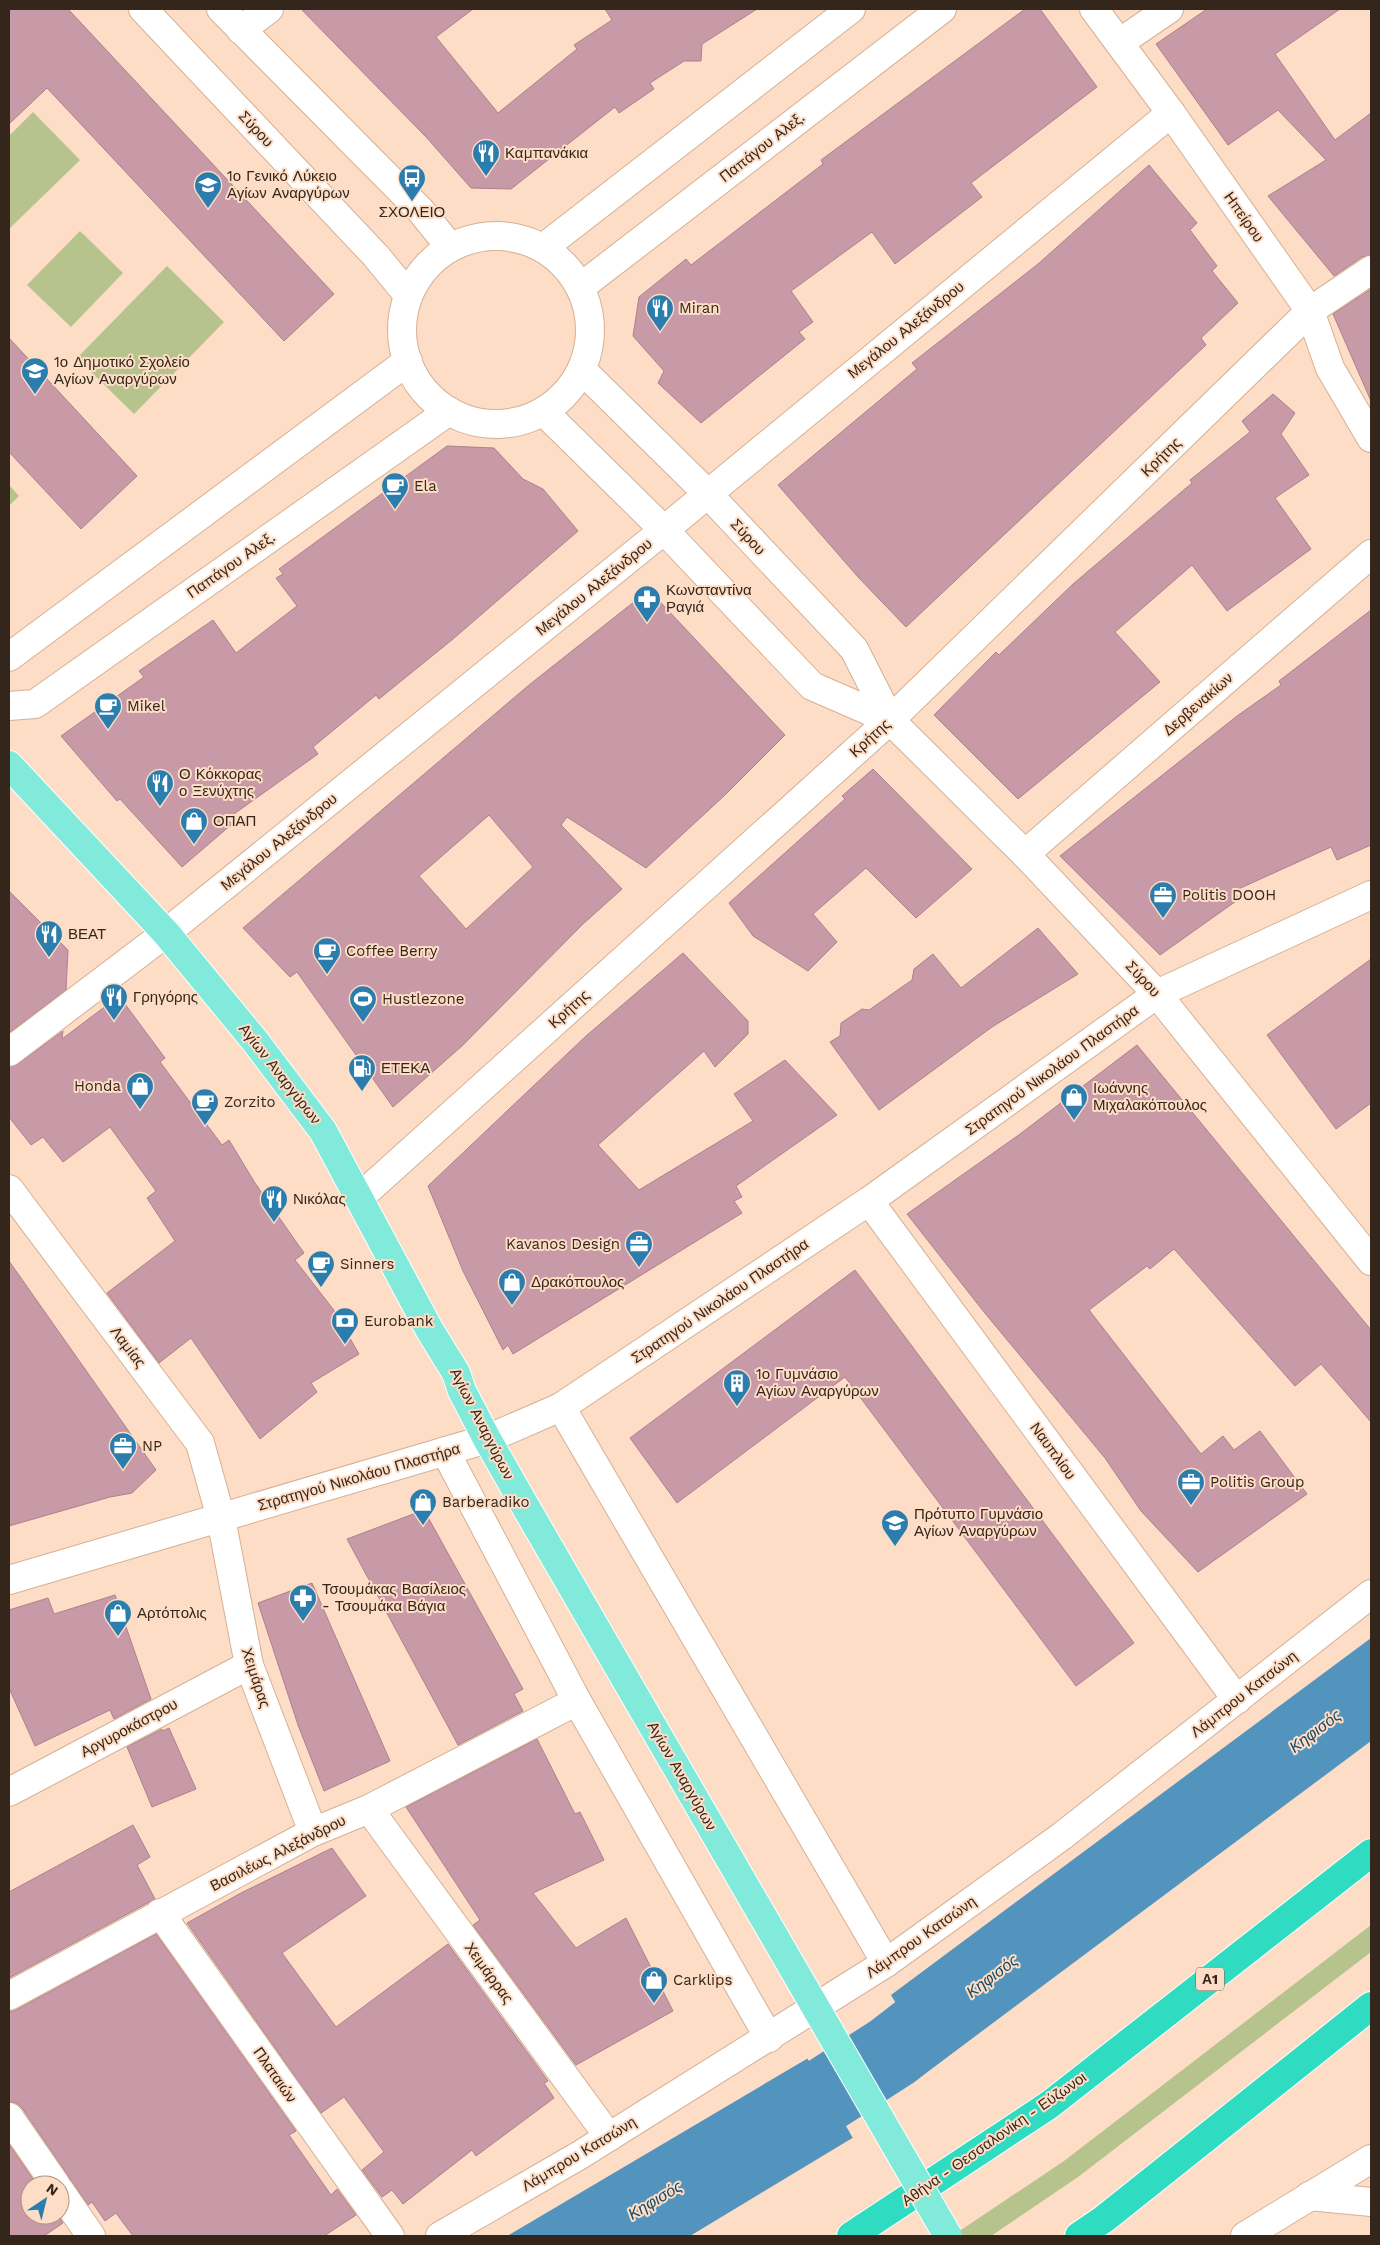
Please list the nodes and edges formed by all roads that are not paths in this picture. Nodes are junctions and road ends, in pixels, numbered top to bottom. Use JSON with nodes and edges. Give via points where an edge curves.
{"nodes":[{"id":1,"x":143,"y":9,"type":"edge"},
{"id":2,"x":221,"y":9,"type":"edge"},
{"id":3,"x":269,"y":9,"type":"edge"},
{"id":4,"x":851,"y":9,"type":"edge"},
{"id":5,"x":942,"y":9,"type":"edge"},
{"id":6,"x":1094,"y":9,"type":"edge"},
{"id":7,"x":1169,"y":9,"type":"edge"},
{"id":8,"x":240,"y":30,"type":"junction"},
{"id":9,"x":1120,"y":43,"type":"junction"},
{"id":10,"x":1171,"y":113,"type":"junction"},
{"id":11,"x":450,"y":247,"type":"junction"},
{"id":12,"x":543,"y":248,"type":"junction"},
{"id":13,"x":1371,"y":270,"type":"edge"},
{"id":14,"x":582,"y":286,"type":"junction"},
{"id":15,"x":408,"y":295,"type":"junction"},
{"id":16,"x":1310,"y":311,"type":"junction"},
{"id":17,"x":408,"y":360,"type":"junction"},
{"id":18,"x":583,"y":370,"type":"junction"},
{"id":19,"x":448,"y":411,"type":"junction"},
{"id":20,"x":544,"y":412,"type":"junction"},
{"id":21,"x":1371,"y":438,"type":"edge"},
{"id":22,"x":707,"y":493,"type":"junction"},
{"id":23,"x":664,"y":530,"type":"junction"},
{"id":24,"x":1371,"y":554,"type":"edge"},
{"id":25,"x":9,"y":657,"type":"edge"},
{"id":26,"x":9,"y":706,"type":"edge"},
{"id":27,"x":890,"y":720,"type":"junction"},
{"id":28,"x":9,"y":765,"type":"edge"},
{"id":29,"x":1025,"y":854,"type":"junction"},
{"id":30,"x":1371,"y":895,"type":"edge"},
{"id":31,"x":166,"y":933,"type":"junction"},
{"id":32,"x":1157,"y":994,"type":"junction"},
{"id":33,"x":9,"y":1052,"type":"edge"},
{"id":34,"x":9,"y":1190,"type":"edge"},
{"id":35,"x":359,"y":1198,"type":"junction"},
{"id":36,"x":869,"y":1201,"type":"junction"},
{"id":37,"x":1371,"y":1261,"type":"edge"},
{"id":38,"x":561,"y":1407,"type":"junction"},
{"id":39,"x":487,"y":1440,"type":"junction"},
{"id":40,"x":445,"y":1451,"type":"junction"},
{"id":41,"x":221,"y":1518,"type":"junction"},
{"id":42,"x":9,"y":1580,"type":"edge"},
{"id":43,"x":1371,"y":1594,"type":"edge"},
{"id":44,"x":249,"y":1665,"type":"junction"},
{"id":45,"x":577,"y":1700,"type":"junction"},
{"id":46,"x":1237,"y":1700,"type":"junction"},
{"id":47,"x":9,"y":1792,"type":"edge"},
{"id":48,"x":369,"y":1809,"type":"junction"},
{"id":49,"x":313,"y":1832,"type":"junction"},
{"id":50,"x":1371,"y":1853,"type":"edge"},
{"id":51,"x":160,"y":1913,"type":"junction"},
{"id":52,"x":886,"y":1963,"type":"junction"},
{"id":53,"x":9,"y":1996,"type":"edge"},
{"id":54,"x":1371,"y":2006,"type":"edge"},
{"id":55,"x":769,"y":2038,"type":"junction"},
{"id":56,"x":9,"y":2117,"type":"edge"},
{"id":57,"x":609,"y":2137,"type":"junction"},
{"id":58,"x":1371,"y":2159,"type":"edge"},
{"id":59,"x":49,"y":2175,"type":"edge"},
{"id":60,"x":1309,"y":2196,"type":"junction"},
{"id":61,"x":1371,"y":2202,"type":"edge"},
{"id":62,"x":70,"y":2206,"type":"edge"},
{"id":63,"x":91,"y":2236,"type":"edge"},
{"id":64,"x":390,"y":2236,"type":"edge"},
{"id":65,"x":440,"y":2236,"type":"edge"},
{"id":66,"x":851,"y":2236,"type":"edge"},
{"id":67,"x":948,"y":2236,"type":"edge"},
{"id":68,"x":1079,"y":2236,"type":"edge"},
{"id":69,"x":1245,"y":2236,"type":"edge"}],
"edges":[{"from":1,"to":15,"type":"street","name":"Σύρου","via":[[376,256]]},
{"from":2,"to":8,"type":"street"},
{"from":3,"to":8,"type":"street"},
{"from":4,"to":12,"type":"street"},
{"from":5,"to":14,"type":"street","name":"Παπάγου Αλεξ."},
{"from":6,"to":9,"type":"street","name":"Ηπείρου"},
{"from":7,"to":9,"type":"street"},
{"from":8,"to":11,"type":"street","via":[[421,211]]},
{"from":9,"to":10,"type":"street","name":"Ηπείρου"},
{"from":10,"to":16,"type":"street","name":"Ηπείρου"},
{"from":10,"to":22,"type":"street","name":"Μεγάλου Αλεξάνδρου"},
{"from":11,"to":12,"type":"street","via":[[477,237],[506,236]]},
{"from":11,"to":15,"type":"street","via":[[425,268]]},
{"from":12,"to":14,"type":"street"},
{"from":13,"to":16,"type":"street","name":"Κρήτης"},
{"from":14,"to":18,"type":"street","via":[[590,327]]},
{"from":15,"to":17,"type":"street","via":[[401,322],[403,349]]},
{"from":16,"to":21,"type":"street","name":"Ηπείρου","via":[[1330,368]]},
{"from":16,"to":27,"type":"street","name":"Κρήτης"},
{"from":17,"to":19,"type":"street","via":[[420,386]]},
{"from":17,"to":25,"type":"street"},
{"from":18,"to":20,"type":"street","via":[[560,399]]},
{"from":18,"to":22,"type":"street","name":"Σύρου"},
{"from":19,"to":20,"type":"street","via":[[480,423],[510,423]]},
{"from":19,"to":26,"type":"street","name":"Παπάγου Αλεξ.","via":[[36,704]]},
{"from":20,"to":23,"type":"street","name":"Σύρου"},
{"from":22,"to":23,"type":"street","name":"Μεγάλου Αλεξάνδρου"},
{"from":22,"to":27,"type":"street","name":"Σύρου","via":[[854,649]]},
{"from":23,"to":27,"type":"street","name":"Σύρου","via":[[812,686]]},
{"from":23,"to":31,"type":"street","name":"Μεγάλου Αλεξάνδρου"},
{"from":24,"to":29,"type":"street","name":"Δερβενακίων"},
{"from":27,"to":29,"type":"street","name":"Σύρου"},
{"from":27,"to":35,"type":"street","name":"Κρήτης"},
{"from":28,"to":31,"type":"main road","name":"Αγίων Αναργύρων"},
{"from":29,"to":32,"type":"street","name":"Σύρου"},
{"from":30,"to":32,"type":"street","name":"Στρατηγού Νικολάου Πλαστήρα"},
{"from":31,"to":33,"type":"street","name":"Μεγάλου Αλεξάνδρου"},
{"from":31,"to":35,"type":"main road","name":"Αγίων Αναργύρων","via":[[306,1107],[323,1131]]},
{"from":32,"to":36,"type":"street","name":"Στρατηγού Νικολάου Πλαστήρα"},
{"from":32,"to":37,"type":"street","name":"Σύρου"},
{"from":34,"to":41,"type":"street","name":"Λαμίας","via":[[200,1443]]},
{"from":35,"to":39,"type":"main road","name":"Αγίων Αναργύρων","via":[[456,1373]]},
{"from":36,"to":38,"type":"street","name":"Στρατηγού Νικολάου Πλαστήρα"},
{"from":36,"to":46,"type":"street","name":"Ναυπλίου"},
{"from":38,"to":39,"type":"street","name":"Στρατηγού Νικολάου Πλαστήρα"},
{"from":38,"to":52,"type":"street"},
{"from":39,"to":40,"type":"street","name":"Στρατηγού Νικολάου Πλαστήρα"},
{"from":39,"to":67,"type":"main road","name":"Αγίων Αναργύρων","bridge":true},
{"from":40,"to":41,"type":"street","name":"Στρατηγού Νικολάου Πλαστήρα"},
{"from":40,"to":45,"type":"street"},
{"from":41,"to":42,"type":"street","name":"Στρατηγού Νικολάου Πλαστήρα"},
{"from":41,"to":44,"type":"street","name":"Χειμάρας"},
{"from":43,"to":46,"type":"street","name":"Λάμπρου Κατσώνη"},
{"from":44,"to":47,"type":"street","name":"Αργυροκάστρου"},
{"from":44,"to":49,"type":"street","name":"Χειμάρας"},
{"from":45,"to":48,"type":"street","name":"Βασιλέως Αλεξάνδρου"},
{"from":45,"to":55,"type":"street"},
{"from":46,"to":52,"type":"street","name":"Λάμπρου Κατσώνη","via":[[1062,1836]]},
{"from":48,"to":49,"type":"street","name":"Βασιλέως Αλεξάνδρου"},
{"from":48,"to":57,"type":"street","name":"Χειμάρρας"},
{"from":49,"to":51,"type":"street","name":"Βασιλέως Αλεξάνδρου"},
{"from":50,"to":66,"type":"highway","name":"Αθήνα - Θεσσαλονίκη - Εύζωνοι","number":"Α1","via":[[1049,2104]]},
{"from":51,"to":53,"type":"street","name":"Βασιλέως Αλεξάνδρου"},
{"from":51,"to":64,"type":"street","name":"Πλαταιών"},
{"from":52,"to":55,"type":"street","name":"Λάμπρου Κατσώνη"},
{"from":54,"to":68,"type":"highway"},
{"from":55,"to":57,"type":"street","name":"Λάμπρου Κατσώνη"},
{"from":56,"to":59,"type":"street"},
{"from":57,"to":65,"type":"street","name":"Λάμπρου Κατσώνη"},
{"from":58,"to":60,"type":"street"},
{"from":60,"to":61,"type":"street"},
{"from":60,"to":69,"type":"street"},
{"from":62,"to":63,"type":"street"}]}
